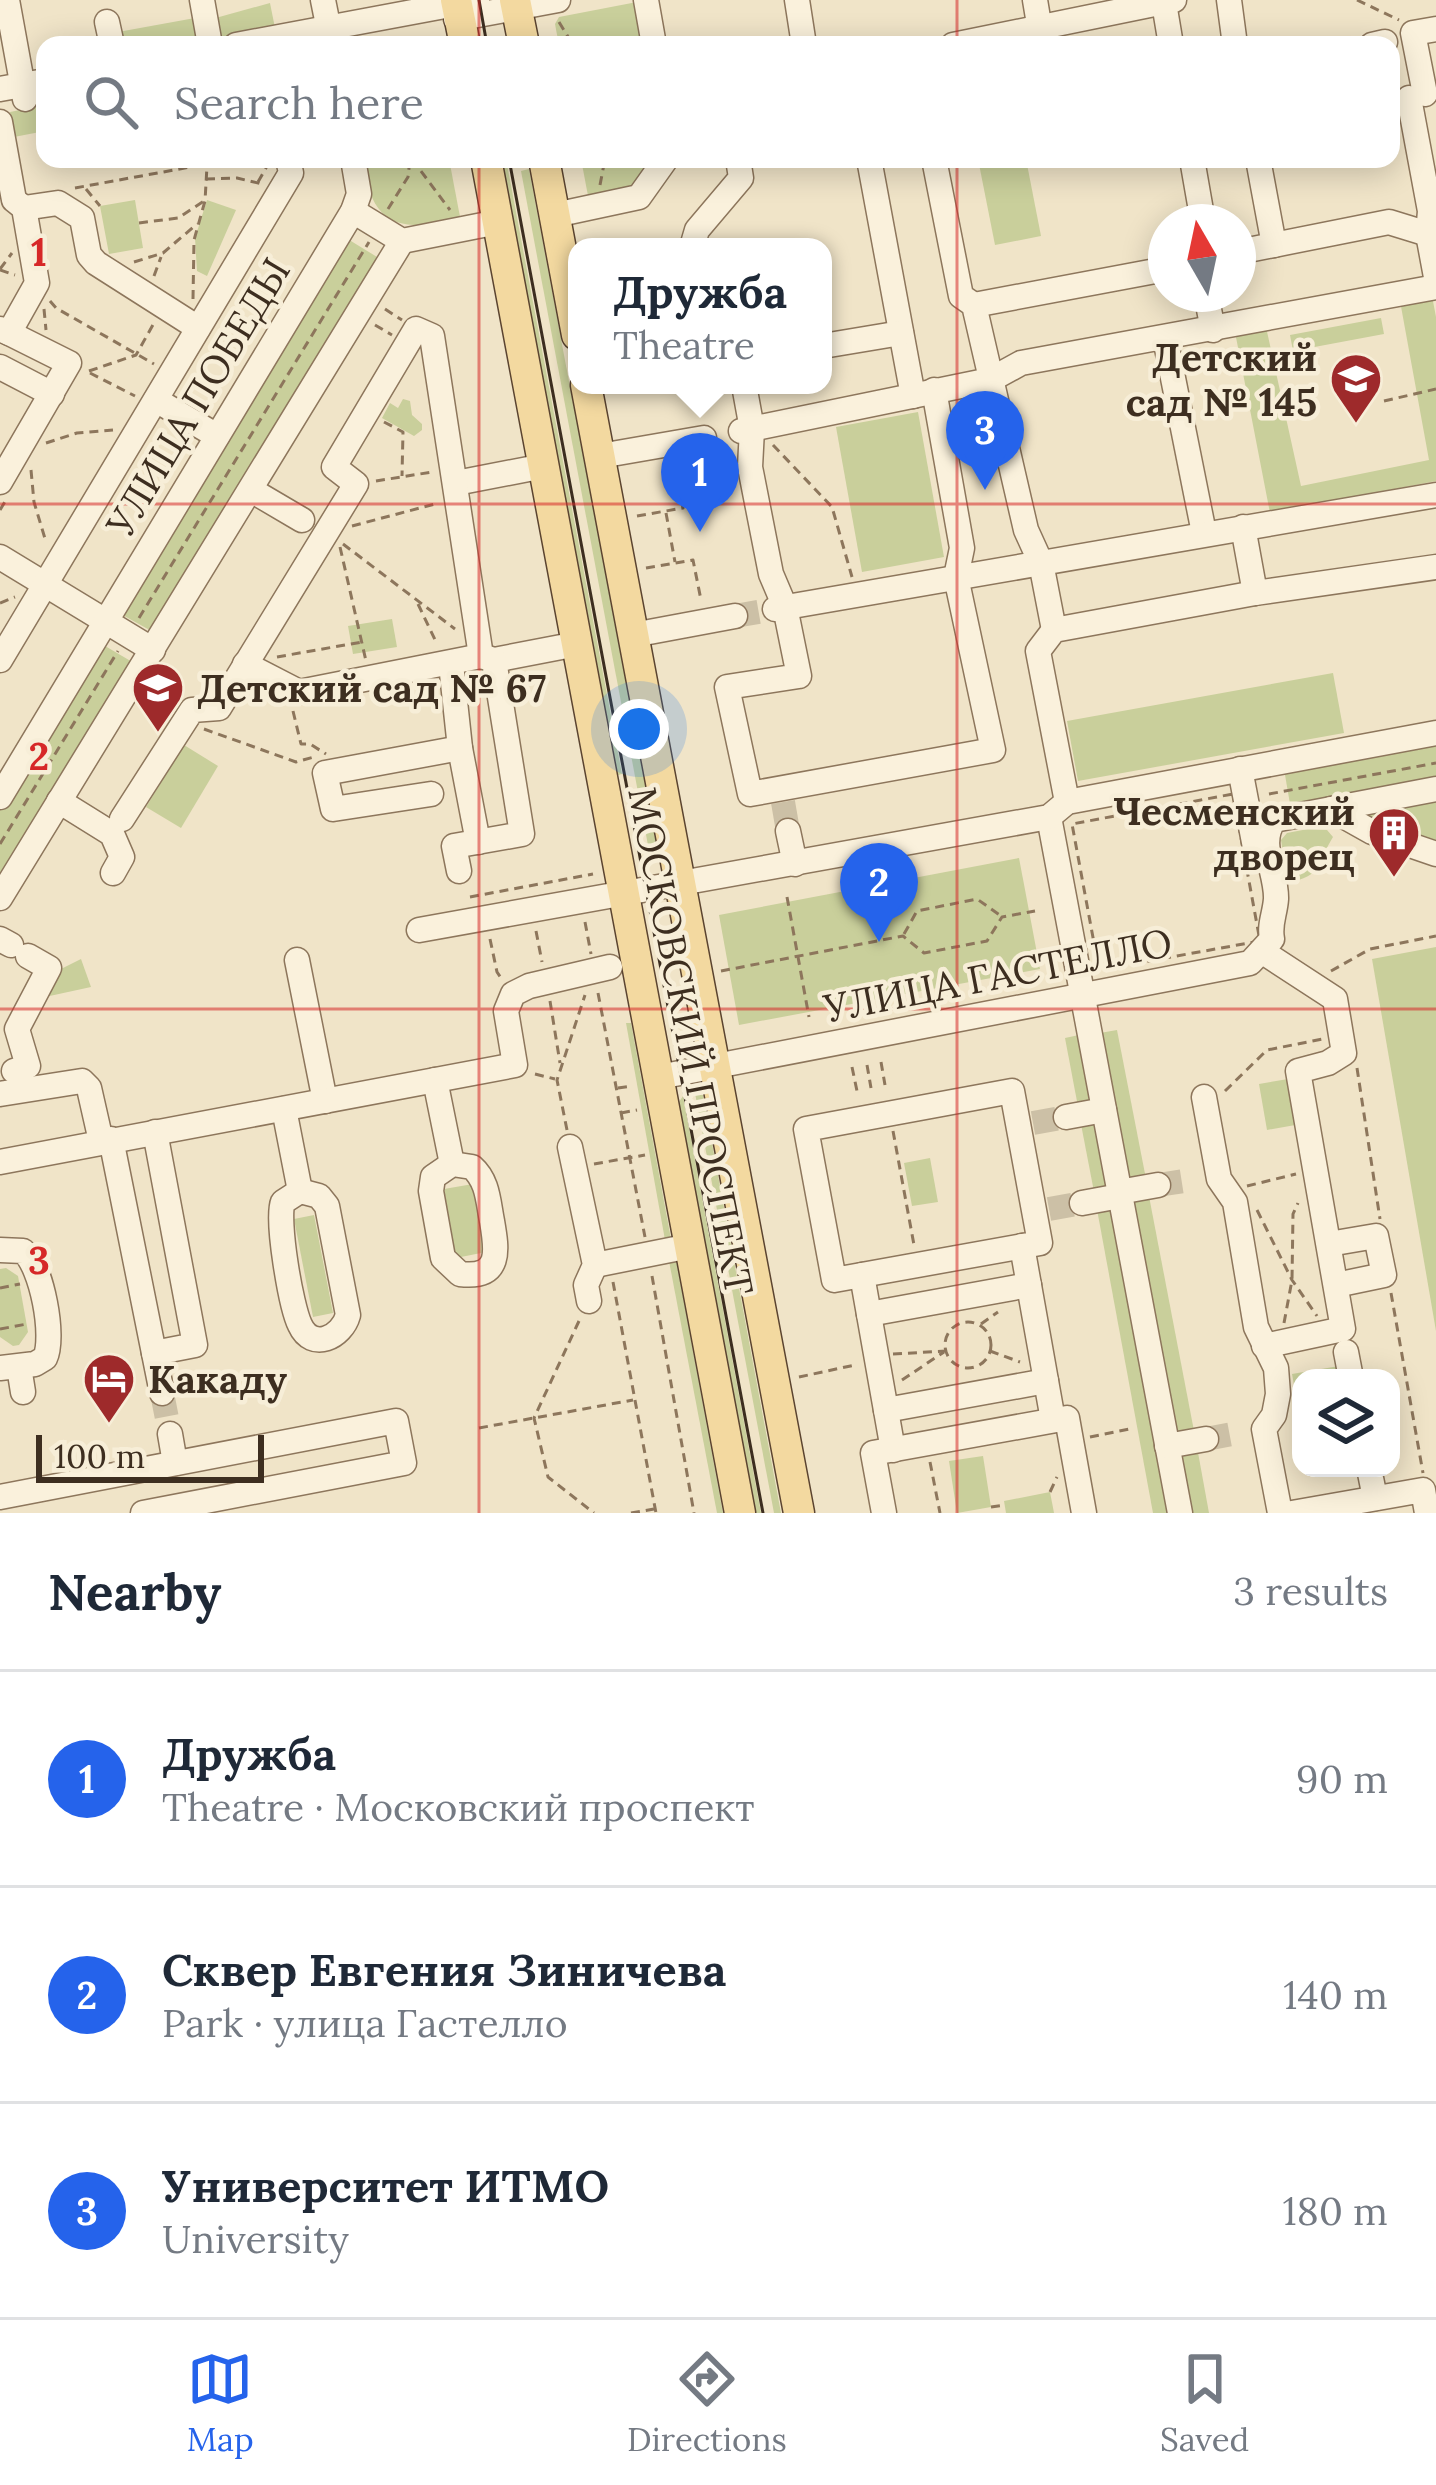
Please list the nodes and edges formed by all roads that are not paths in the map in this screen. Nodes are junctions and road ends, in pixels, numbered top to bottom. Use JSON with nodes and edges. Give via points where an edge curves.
{"nodes":[{"id":1,"x":7,"y":0,"type":"edge"},
{"id":2,"x":202,"y":0,"type":"edge"},
{"id":3,"x":323,"y":0,"type":"edge"},
{"id":4,"x":646,"y":0,"type":"edge"},
{"id":5,"x":797,"y":0,"type":"edge"},
{"id":6,"x":1035,"y":0,"type":"edge"},
{"id":7,"x":1229,"y":0,"type":"edge"},
{"id":8,"x":1169,"y":2,"type":"edge"},
{"id":9,"x":516,"y":4,"type":"edge"},
{"id":10,"x":556,"y":8,"type":"edge"},
{"id":11,"x":463,"y":13,"type":"edge"},
{"id":12,"x":1040,"y":30,"type":"junction"},
{"id":13,"x":1430,"y":30,"type":"edge"},
{"id":14,"x":208,"y":36,"type":"edge"},
{"id":15,"x":327,"y":36,"type":"edge"},
{"id":16,"x":347,"y":36,"type":"edge"},
{"id":17,"x":522,"y":36,"type":"edge"},
{"id":18,"x":652,"y":36,"type":"edge"},
{"id":19,"x":803,"y":36,"type":"edge"},
{"id":20,"x":1005,"y":36,"type":"edge"},
{"id":21,"x":1171,"y":36,"type":"edge"},
{"id":22,"x":1233,"y":36,"type":"edge"},
{"id":23,"x":23,"y":92,"type":"edge"},
{"id":24,"x":1418,"y":96,"type":"edge"},
{"id":25,"x":0,"y":122,"type":"edge"},
{"id":26,"x":290,"y":168,"type":"edge"},
{"id":27,"x":361,"y":168,"type":"edge"},
{"id":28,"x":488,"y":168,"type":"edge"},
{"id":29,"x":546,"y":168,"type":"edge"},
{"id":30,"x":660,"y":168,"type":"edge"},
{"id":31,"x":739,"y":168,"type":"edge"},
{"id":32,"x":871,"y":168,"type":"edge"},
{"id":33,"x":936,"y":168,"type":"edge"},
{"id":34,"x":1194,"y":168,"type":"edge"},
{"id":35,"x":1260,"y":168,"type":"edge"},
{"id":36,"x":1200,"y":204,"type":"edge"},
{"id":37,"x":24,"y":208,"type":"junction"},
{"id":38,"x":353,"y":211,"type":"junction"},
{"id":39,"x":555,"y":215,"type":"junction"},
{"id":40,"x":498,"y":223,"type":"junction"},
{"id":41,"x":1428,"y":234,"type":"junction"},
{"id":42,"x":695,"y":238,"type":"edge"},
{"id":43,"x":402,"y":241,"type":"junction"},
{"id":44,"x":1274,"y":245,"type":"junction"},
{"id":45,"x":1256,"y":248,"type":"edge"},
{"id":46,"x":1148,"y":272,"type":"edge"},
{"id":47,"x":1436,"y":277,"type":"edge"},
{"id":48,"x":568,"y":285,"type":"edge"},
{"id":49,"x":1436,"y":287,"type":"edge"},
{"id":50,"x":974,"y":305,"type":"junction"},
{"id":51,"x":1210,"y":312,"type":"edge"},
{"id":52,"x":195,"y":326,"type":"junction"},
{"id":53,"x":1213,"y":330,"type":"junction"},
{"id":54,"x":4,"y":331,"type":"edge"},
{"id":55,"x":901,"y":332,"type":"junction"},
{"id":56,"x":1165,"y":338,"type":"junction"},
{"id":57,"x":832,"y":344,"type":"edge"},
{"id":58,"x":0,"y":367,"type":"edge"},
{"id":59,"x":990,"y":380,"type":"junction"},
{"id":60,"x":923,"y":393,"type":"junction"},
{"id":61,"x":52,"y":394,"type":"junction"},
{"id":62,"x":588,"y":394,"type":"edge"},
{"id":63,"x":744,"y":394,"type":"edge"},
{"id":64,"x":154,"y":403,"type":"junction"},
{"id":65,"x":746,"y":430,"type":"junction"},
{"id":66,"x":704,"y":438,"type":"dead end"},
{"id":67,"x":221,"y":446,"type":"junction"},
{"id":68,"x":599,"y":456,"type":"junction"},
{"id":69,"x":544,"y":466,"type":"junction"},
{"id":70,"x":0,"y":482,"type":"edge"},
{"id":71,"x":455,"y":483,"type":"junction"},
{"id":72,"x":251,"y":490,"type":"junction"},
{"id":73,"x":1436,"y":495,"type":"edge"},
{"id":74,"x":316,"y":527,"type":"junction"},
{"id":75,"x":1243,"y":527,"type":"junction"},
{"id":76,"x":1204,"y":533,"type":"junction"},
{"id":77,"x":0,"y":557,"type":"edge"},
{"id":78,"x":1041,"y":563,"type":"junction"},
{"id":79,"x":1436,"y":567,"type":"edge"},
{"id":80,"x":51,"y":575,"type":"junction"},
{"id":81,"x":956,"y":577,"type":"junction"},
{"id":82,"x":1255,"y":593,"type":"junction"},
{"id":83,"x":780,"y":608,"type":"junction"},
{"id":84,"x":735,"y":616,"type":"tunnel mouth"},
{"id":85,"x":105,"y":621,"type":"junction"},
{"id":86,"x":1054,"y":630,"type":"junction"},
{"id":87,"x":633,"y":635,"type":"junction"},
{"id":88,"x":577,"y":644,"type":"junction"},
{"id":89,"x":153,"y":650,"type":"junction"},
{"id":90,"x":485,"y":654,"type":"junction"},
{"id":91,"x":248,"y":659,"type":"junction"},
{"id":92,"x":0,"y":660,"type":"edge"},
{"id":93,"x":448,"y":664,"type":"junction"},
{"id":94,"x":1436,"y":733,"type":"edge"},
{"id":95,"x":460,"y":748,"type":"junction"},
{"id":96,"x":1251,"y":767,"type":"junction"},
{"id":97,"x":1436,"y":790,"type":"edge"},
{"id":98,"x":430,"y":794,"type":"dead end"},
{"id":99,"x":59,"y":801,"type":"junction"},
{"id":100,"x":18,"y":803,"type":"edge"},
{"id":101,"x":1331,"y":809,"type":"junction"},
{"id":102,"x":1062,"y":814,"type":"junction"},
{"id":103,"x":122,"y":819,"type":"dead end"},
{"id":104,"x":788,"y":831,"type":"tunnel mouth"},
{"id":105,"x":478,"y":842,"type":"junction"},
{"id":106,"x":1436,"y":854,"type":"edge"},
{"id":107,"x":795,"y":864,"type":"junction"},
{"id":108,"x":459,"y":871,"type":"road end"},
{"id":109,"x":113,"y":873,"type":"dead end"},
{"id":110,"x":680,"y":886,"type":"junction"},
{"id":111,"x":624,"y":896,"type":"junction"},
{"id":112,"x":0,"y":898,"type":"edge"},
{"id":113,"x":1270,"y":925,"type":"junction"},
{"id":114,"x":419,"y":930,"type":"dead end"},
{"id":115,"x":13,"y":947,"type":"edge"},
{"id":116,"x":1263,"y":952,"type":"junction"},
{"id":117,"x":297,"y":960,"type":"dead end"},
{"id":118,"x":602,"y":969,"type":"road end"},
{"id":119,"x":1082,"y":996,"type":"junction"},
{"id":120,"x":714,"y":1067,"type":"junction"},
{"id":121,"x":14,"y":1071,"type":"dead end"},
{"id":122,"x":435,"y":1080,"type":"junction"},
{"id":123,"x":646,"y":1082,"type":"junction"},
{"id":124,"x":0,"y":1094,"type":"edge"},
{"id":125,"x":325,"y":1101,"type":"junction"},
{"id":126,"x":1205,"y":1103,"type":"road end"},
{"id":127,"x":284,"y":1108,"type":"junction"},
{"id":128,"x":1104,"y":1110,"type":"junction"},
{"id":129,"x":1066,"y":1117,"type":"tunnel mouth"},
{"id":130,"x":155,"y":1132,"type":"junction"},
{"id":131,"x":106,"y":1140,"type":"junction"},
{"id":132,"x":572,"y":1157,"type":"road end"},
{"id":133,"x":0,"y":1162,"type":"edge"},
{"id":134,"x":452,"y":1164,"type":"dead end"},
{"id":135,"x":1190,"y":1180,"type":"tunnel mouth"},
{"id":136,"x":1222,"y":1182,"type":"junction"},
{"id":137,"x":1158,"y":1186,"type":"tunnel mouth"},
{"id":138,"x":300,"y":1192,"type":"junction"},
{"id":139,"x":1119,"y":1194,"type":"junction"},
{"id":140,"x":1082,"y":1203,"type":"tunnel mouth"},
{"id":141,"x":1328,"y":1244,"type":"junction"},
{"id":142,"x":690,"y":1246,"type":"junction"},
{"id":143,"x":1022,"y":1246,"type":"junction"},
{"id":144,"x":0,"y":1250,"type":"edge"},
{"id":145,"x":602,"y":1264,"type":"junction"},
{"id":146,"x":862,"y":1275,"type":"junction"},
{"id":147,"x":1029,"y":1285,"type":"junction"},
{"id":148,"x":1336,"y":1285,"type":"junction"},
{"id":149,"x":589,"y":1300,"type":"road end"},
{"id":150,"x":868,"y":1314,"type":"junction"},
{"id":151,"x":1272,"y":1344,"type":"junction"},
{"id":152,"x":1346,"y":1352,"type":"dead end"},
{"id":153,"x":154,"y":1353,"type":"junction"},
{"id":154,"x":1349,"y":1369,"type":"edge"},
{"id":155,"x":14,"y":1375,"type":"edge"},
{"id":156,"x":1045,"y":1376,"type":"junction"},
{"id":157,"x":162,"y":1394,"type":"tunnel mouth"},
{"id":158,"x":885,"y":1401,"type":"junction"},
{"id":159,"x":1053,"y":1420,"type":"junction"},
{"id":160,"x":1264,"y":1429,"type":"junction"},
{"id":161,"x":1238,"y":1433,"type":"tunnel mouth"},
{"id":162,"x":170,"y":1434,"type":"tunnel mouth"},
{"id":163,"x":1206,"y":1439,"type":"tunnel mouth"},
{"id":164,"x":1167,"y":1446,"type":"junction"},
{"id":165,"x":893,"y":1450,"type":"junction"},
{"id":166,"x":175,"y":1463,"type":"junction"},
{"id":167,"x":1371,"y":1477,"type":"edge"},
{"id":168,"x":0,"y":1497,"type":"edge"},
{"id":169,"x":1375,"y":1498,"type":"junction"},
{"id":170,"x":1425,"y":1501,"type":"edge"},
{"id":171,"x":183,"y":1509,"type":"edge"},
{"id":172,"x":143,"y":1513,"type":"edge"},
{"id":173,"x":740,"y":1513,"type":"edge"},
{"id":174,"x":799,"y":1513,"type":"edge"},
{"id":175,"x":884,"y":1513,"type":"edge"},
{"id":176,"x":1084,"y":1513,"type":"edge"},
{"id":177,"x":1180,"y":1513,"type":"edge"},
{"id":178,"x":1280,"y":1513,"type":"edge"},
{"id":179,"x":1292,"y":1513,"type":"edge"}],
"edges":[{"from":1,"to":23,"type":"street"},
{"from":2,"to":14,"type":"street"},
{"from":3,"to":15,"type":"street"},
{"from":4,"to":18,"type":"street"},
{"from":5,"to":19,"type":"street"},
{"from":6,"to":12,"type":"street"},
{"from":7,"to":22,"type":"street"},
{"from":8,"to":12,"type":"street"},
{"from":8,"to":21,"type":"street"},
{"from":9,"to":10,"type":"street"},
{"from":9,"to":11,"type":"street"},
{"from":9,"to":17,"type":"main road"},
{"from":11,"to":16,"type":"street"},
{"from":12,"to":20,"type":"street"},
{"from":13,"to":24,"type":"street","via":[[1413,33]]},
{"from":24,"to":41,"type":"street"},
{"from":25,"to":37,"type":"street","via":[[14,200]]},
{"from":26,"to":52,"type":"street","via":[[269,188]]},
{"from":27,"to":38,"type":"street"},
{"from":28,"to":40,"type":"main road","name":"МОСКОВСКИЙ ПРОСПЕКТ"},
{"from":29,"to":39,"type":"main road"},
{"from":30,"to":39,"type":"street","via":[[639,197]]},
{"from":31,"to":42,"type":"street","via":[[741,178]]},
{"from":32,"to":55,"type":"street"},
{"from":33,"to":50,"type":"street","via":[[961,296]]},
{"from":34,"to":36,"type":"street"},
{"from":35,"to":44,"type":"street"},
{"from":37,"to":52,"type":"street","via":[[58,203],[82,218],[88,255]]},
{"from":37,"to":54,"type":"street","via":[[37,283]]},
{"from":38,"to":43,"type":"street"},
{"from":38,"to":67,"type":"street","name":"УЛИЦА ПОБЕДЫ"},
{"from":39,"to":48,"type":"main road"},
{"from":40,"to":43,"type":"street"},
{"from":40,"to":69,"type":"main road","name":"МОСКОВСКИЙ ПРОСПЕКТ"},
{"from":41,"to":44,"type":"street","via":[[1389,222]]},
{"from":41,"to":47,"type":"street"},
{"from":43,"to":72,"type":"street"},
{"from":44,"to":45,"type":"street"},
{"from":46,"to":50,"type":"street"},
{"from":49,"to":53,"type":"street"},
{"from":50,"to":59,"type":"street"},
{"from":51,"to":53,"type":"street"},
{"from":52,"to":64,"type":"street"},
{"from":53,"to":56,"type":"street"},
{"from":54,"to":61,"type":"street","via":[[68,362]]},
{"from":55,"to":57,"type":"street"},
{"from":55,"to":60,"type":"street"},
{"from":56,"to":59,"type":"street","via":[[1021,363]]},
{"from":56,"to":76,"type":"street"},
{"from":58,"to":61,"type":"street"},
{"from":59,"to":60,"type":"street"},
{"from":59,"to":78,"type":"street"},
{"from":60,"to":65,"type":"street"},
{"from":60,"to":81,"type":"street","via":[[962,548]]},
{"from":61,"to":70,"type":"street"},
{"from":62,"to":68,"type":"main road","name":"МОСКОВСКИЙ ПРОСПЕКТ"},
{"from":63,"to":65,"type":"street"},
{"from":64,"to":67,"type":"street"},
{"from":64,"to":80,"type":"street"},
{"from":65,"to":83,"type":"street"},
{"from":66,"to":68,"type":"street"},
{"from":67,"to":85,"type":"street","name":"УЛИЦА ПОБЕДЫ"},
{"from":68,"to":87,"type":"main road","name":"МОСКОВСКИЙ ПРОСПЕКТ"},
{"from":69,"to":71,"type":"street"},
{"from":69,"to":88,"type":"main road","name":"МОСКОВСКИЙ ПРОСПЕКТ"},
{"from":71,"to":74,"type":"street","via":[[432,336],[411,336],[334,466],[356,484]]},
{"from":71,"to":90,"type":"street"},
{"from":72,"to":74,"type":"street"},
{"from":72,"to":89,"type":"street"},
{"from":73,"to":75,"type":"street"},
{"from":74,"to":91,"type":"street"},
{"from":75,"to":76,"type":"street"},
{"from":75,"to":82,"type":"street"},
{"from":76,"to":78,"type":"street"},
{"from":77,"to":80,"type":"street"},
{"from":78,"to":81,"type":"street"},
{"from":78,"to":86,"type":"street"},
{"from":79,"to":82,"type":"street"},
{"from":80,"to":85,"type":"street"},
{"from":80,"to":92,"type":"street"},
{"from":81,"to":83,"type":"street"},
{"from":81,"to":83,"type":"street","via":[[993,750],[782,796],[750,794],[727,687],[799,676]]},
{"from":82,"to":86,"type":"street"},
{"from":84,"to":87,"type":"street"},
{"from":85,"to":89,"type":"street"},
{"from":85,"to":100,"type":"street","name":"УЛИЦА ПОБЕДЫ"},
{"from":86,"to":102,"type":"street","via":[[1038,651]]},
{"from":87,"to":110,"type":"main road","name":"МОСКОВСКИЙ ПРОСПЕКТ"},
{"from":88,"to":90,"type":"street"},
{"from":88,"to":111,"type":"main road","name":"МОСКОВСКИЙ ПРОСПЕКТ"},
{"from":89,"to":99,"type":"street"},
{"from":90,"to":93,"type":"street"},
{"from":90,"to":105,"type":"street","via":[[522,834]]},
{"from":91,"to":93,"type":"street","via":[[299,692]]},
{"from":91,"to":103,"type":"street","via":[[219,708],[192,710]]},
{"from":93,"to":95,"type":"street"},
{"from":94,"to":96,"type":"street"},
{"from":95,"to":98,"type":"street","via":[[336,762],[325,772],[333,809]]},
{"from":95,"to":105,"type":"street"},
{"from":96,"to":102,"type":"street"},
{"from":96,"to":113,"type":"street"},
{"from":97,"to":101,"type":"street"},
{"from":99,"to":109,"type":"street","via":[[112,834],[122,857]]},
{"from":99,"to":112,"type":"street"},
{"from":101,"to":106,"type":"street"},
{"from":101,"to":113,"type":"street","via":[[1272,807]]},
{"from":102,"to":107,"type":"street"},
{"from":102,"to":119,"type":"street"},
{"from":104,"to":107,"type":"street"},
{"from":105,"to":108,"type":"street","via":[[454,846]]},
{"from":107,"to":110,"type":"street"},
{"from":110,"to":111,"type":"street"},
{"from":110,"to":120,"type":"main road","name":"МОСКОВСКИЙ ПРОСПЕКТ"},
{"from":111,"to":114,"type":"street","via":[[478,913]]},
{"from":111,"to":123,"type":"main road","name":"МОСКОВСКИЙ ПРОСПЕКТ"},
{"from":113,"to":116,"type":"street"},
{"from":115,"to":121,"type":"street","via":[[49,968],[17,1029],[28,1066]]},
{"from":116,"to":119,"type":"street","name":"УЛИЦА ГАСТЕЛЛО","via":[[1250,963]]},
{"from":116,"to":141,"type":"street","via":[[1335,999],[1343,1044],[1328,1063],[1298,1071]]},
{"from":117,"to":125,"type":"street"},
{"from":118,"to":122,"type":"street","via":[[513,994],[506,1011],[515,1064]]},
{"from":119,"to":120,"type":"street","name":"УЛИЦА ГАСТЕЛЛО"},
{"from":119,"to":128,"type":"street"},
{"from":120,"to":123,"type":"street","name":"УЛИЦА ГАСТЕЛЛО"},
{"from":120,"to":174,"type":"main road","name":"МОСКОВСКИЙ ПРОСПЕКТ"},
{"from":122,"to":125,"type":"street"},
{"from":122,"to":134,"type":"street"},
{"from":123,"to":142,"type":"main road","name":"МОСКОВСКИЙ ПРОСПЕКТ"},
{"from":124,"to":131,"type":"street","via":[[82,1081]]},
{"from":125,"to":127,"type":"street"},
{"from":126,"to":136,"type":"street"},
{"from":127,"to":130,"type":"street"},
{"from":127,"to":138,"type":"street"},
{"from":128,"to":129,"type":"street"},
{"from":128,"to":139,"type":"street"},
{"from":130,"to":131,"type":"street"},
{"from":130,"to":153,"type":"street","via":[[195,1345]]},
{"from":131,"to":133,"type":"street"},
{"from":131,"to":153,"type":"street"},
{"from":132,"to":145,"type":"street"},
{"from":135,"to":136,"type":"street"},
{"from":136,"to":151,"type":"street","via":[[1234,1202],[1256,1327]]},
{"from":137,"to":139,"type":"street"},
{"from":138,"to":138,"type":"street","via":[[327,1206],[348,1315],[327,1339],[299,1324],[278,1222],[283,1202]]},
{"from":139,"to":140,"type":"street"},
{"from":139,"to":164,"type":"street"},
{"from":141,"to":148,"type":"street"},
{"from":141,"to":148,"type":"street","via":[[1376,1236],[1384,1275]]},
{"from":142,"to":145,"type":"street"},
{"from":142,"to":173,"type":"main road","name":"МОСКОВСКИЙ ПРОСПЕКТ"},
{"from":143,"to":146,"type":"street"},
{"from":143,"to":146,"type":"street","via":[[1040,1243],[1041,1210],[1012,1091],[806,1129],[834,1280]]},
{"from":143,"to":147,"type":"street"},
{"from":144,"to":155,"type":"street","via":[[14,1248],[37,1266],[50,1338],[45,1358]]},
{"from":145,"to":149,"type":"street","via":[[586,1285]]},
{"from":146,"to":150,"type":"street"},
{"from":147,"to":150,"type":"street"},
{"from":147,"to":156,"type":"street"},
{"from":148,"to":151,"type":"street","via":[[1343,1329]]},
{"from":150,"to":158,"type":"street"},
{"from":151,"to":160,"type":"street","via":[[1278,1394]]},
{"from":152,"to":154,"type":"street"},
{"from":153,"to":157,"type":"street"},
{"from":156,"to":158,"type":"street"},
{"from":156,"to":159,"type":"street"},
{"from":158,"to":165,"type":"street"},
{"from":159,"to":165,"type":"street"},
{"from":159,"to":176,"type":"street","via":[[1067,1418]]},
{"from":160,"to":161,"type":"street"},
{"from":160,"to":178,"type":"street"},
{"from":162,"to":166,"type":"street"},
{"from":163,"to":164,"type":"street"},
{"from":164,"to":177,"type":"street"},
{"from":165,"to":175,"type":"street","via":[[873,1453]]},
{"from":166,"to":168,"type":"street"},
{"from":166,"to":171,"type":"street","via":[[396,1420],[404,1463]]},
{"from":167,"to":169,"type":"street"},
{"from":169,"to":170,"type":"street"},
{"from":169,"to":179,"type":"street"},
{"from":171,"to":172,"type":"street"}]}
